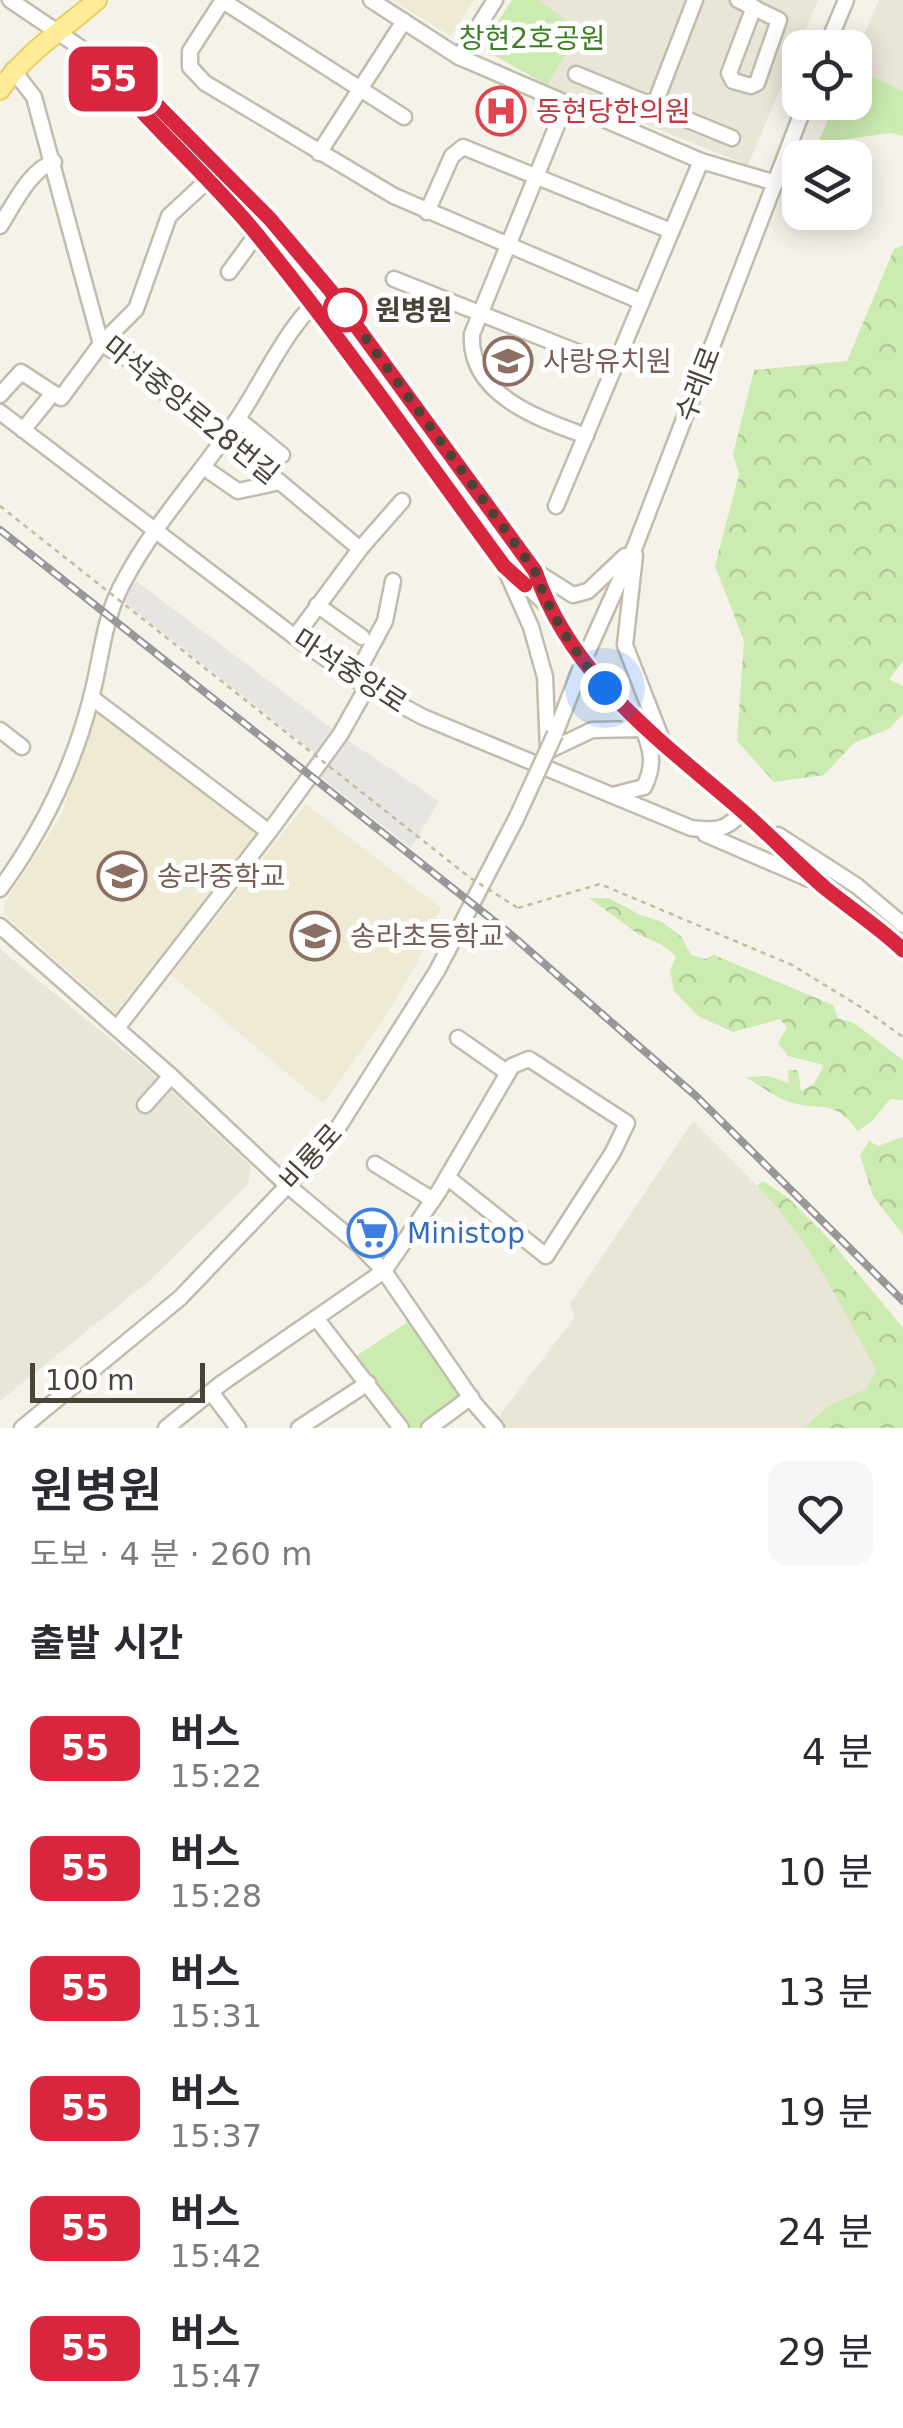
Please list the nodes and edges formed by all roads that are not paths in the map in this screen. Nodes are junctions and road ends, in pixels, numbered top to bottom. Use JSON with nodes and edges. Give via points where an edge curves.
{"nodes":[{"id":1,"x":96,"y":0,"type":"edge"},
{"id":2,"x":223,"y":0,"type":"edge"},
{"id":3,"x":371,"y":0,"type":"edge"},
{"id":4,"x":495,"y":0,"type":"edge"},
{"id":5,"x":694,"y":0,"type":"edge"},
{"id":6,"x":738,"y":0,"type":"edge"},
{"id":7,"x":846,"y":0,"type":"edge"},
{"id":8,"x":12,"y":1,"type":"edge"},
{"id":9,"x":754,"y":8,"type":"junction"},
{"id":10,"x":404,"y":21,"type":"junction"},
{"id":11,"x":834,"y":30,"type":"edge"},
{"id":12,"x":56,"y":31,"type":"junction"},
{"id":13,"x":459,"y":57,"type":"junction"},
{"id":14,"x":104,"y":68,"type":"junction"},
{"id":15,"x":13,"y":70,"type":"junction"},
{"id":16,"x":576,"y":74,"type":"dead end"},
{"id":17,"x":0,"y":90,"type":"edge"},
{"id":18,"x":358,"y":90,"type":"junction"},
{"id":19,"x":566,"y":103,"type":"junction"},
{"id":20,"x":654,"y":106,"type":"junction"},
{"id":21,"x":404,"y":117,"type":"dead end"},
{"id":22,"x":799,"y":120,"type":"edge"},
{"id":23,"x":732,"y":138,"type":"dead end"},
{"id":24,"x":319,"y":153,"type":"junction"},
{"id":25,"x":701,"y":160,"type":"junction"},
{"id":26,"x":54,"y":162,"type":"junction"},
{"id":27,"x":536,"y":176,"type":"junction"},
{"id":28,"x":209,"y":179,"type":"junction"},
{"id":29,"x":776,"y":183,"type":"junction"},
{"id":30,"x":427,"y":212,"type":"junction"},
{"id":31,"x":0,"y":226,"type":"edge"},
{"id":32,"x":671,"y":231,"type":"junction"},
{"id":33,"x":257,"y":234,"type":"junction"},
{"id":34,"x":508,"y":247,"type":"junction"},
{"id":35,"x":229,"y":272,"type":"dead end"},
{"id":36,"x":394,"y":279,"type":"dead end"},
{"id":37,"x":330,"y":290,"type":"junction"},
{"id":38,"x":642,"y":302,"type":"junction"},
{"id":39,"x":312,"y":304,"type":"junction"},
{"id":40,"x":481,"y":314,"type":"junction"},
{"id":41,"x":101,"y":344,"type":"junction"},
{"id":42,"x":614,"y":367,"type":"junction"},
{"id":43,"x":53,"y":393,"type":"junction"},
{"id":44,"x":0,"y":395,"type":"edge"},
{"id":45,"x":0,"y":412,"type":"edge"},
{"id":46,"x":238,"y":419,"type":"junction"},
{"id":47,"x":24,"y":430,"type":"junction"},
{"id":48,"x":586,"y":436,"type":"junction"},
{"id":49,"x":224,"y":438,"type":"junction"},
{"id":50,"x":282,"y":454,"type":"dead end"},
{"id":51,"x":202,"y":467,"type":"junction"},
{"id":52,"x":280,"y":482,"type":"junction"},
{"id":53,"x":402,"y":501,"type":"dead end"},
{"id":54,"x":556,"y":506,"type":"dead end"},
{"id":55,"x":156,"y":531,"type":"junction"},
{"id":56,"x":636,"y":544,"type":"junction"},
{"id":57,"x":360,"y":548,"type":"junction"},
{"id":58,"x":504,"y":566,"type":"junction"},
{"id":59,"x":535,"y":571,"type":"junction"},
{"id":60,"x":393,"y":581,"type":"dead end"},
{"id":61,"x":546,"y":604,"type":"junction"},
{"id":62,"x":317,"y":606,"type":"junction"},
{"id":63,"x":295,"y":637,"type":"junction"},
{"id":64,"x":362,"y":637,"type":"dead end"},
{"id":65,"x":583,"y":662,"type":"junction"},
{"id":66,"x":354,"y":679,"type":"junction"},
{"id":67,"x":368,"y":688,"type":"junction"},
{"id":68,"x":91,"y":697,"type":"junction"},
{"id":69,"x":643,"y":729,"type":"junction"},
{"id":70,"x":0,"y":730,"type":"edge"},
{"id":71,"x":22,"y":748,"type":"dead end"},
{"id":72,"x":665,"y":749,"type":"junction"},
{"id":73,"x":548,"y":751,"type":"junction"},
{"id":74,"x":612,"y":795,"type":"junction"},
{"id":75,"x":743,"y":812,"type":"junction"},
{"id":76,"x":691,"y":828,"type":"junction"},
{"id":77,"x":269,"y":832,"type":"junction"},
{"id":78,"x":823,"y":886,"type":"junction"},
{"id":79,"x":0,"y":889,"type":"edge"},
{"id":80,"x":903,"y":925,"type":"edge"},
{"id":81,"x":0,"y":926,"type":"edge"},
{"id":82,"x":903,"y":950,"type":"edge"},
{"id":83,"x":117,"y":1028,"type":"junction"},
{"id":84,"x":458,"y":1038,"type":"dead end"},
{"id":85,"x":508,"y":1073,"type":"junction"},
{"id":86,"x":171,"y":1076,"type":"junction"},
{"id":87,"x":145,"y":1105,"type":"dead end"},
{"id":88,"x":375,"y":1164,"type":"dead end"},
{"id":89,"x":447,"y":1177,"type":"junction"},
{"id":90,"x":287,"y":1185,"type":"junction"},
{"id":91,"x":433,"y":1200,"type":"junction"},
{"id":92,"x":384,"y":1271,"type":"junction"},
{"id":93,"x":316,"y":1318,"type":"junction"},
{"id":94,"x":368,"y":1382,"type":"junction"},
{"id":95,"x":211,"y":1392,"type":"junction"},
{"id":96,"x":470,"y":1397,"type":"junction"},
{"id":97,"x":22,"y":1428,"type":"edge"},
{"id":98,"x":166,"y":1428,"type":"edge"},
{"id":99,"x":238,"y":1428,"type":"edge"},
{"id":100,"x":300,"y":1428,"type":"edge"},
{"id":101,"x":401,"y":1428,"type":"edge"},
{"id":102,"x":429,"y":1428,"type":"edge"},
{"id":103,"x":496,"y":1428,"type":"edge"}],
"edges":[{"from":1,"to":12,"type":"main road"},
{"from":2,"to":18,"type":"street"},
{"from":2,"to":24,"type":"street","via":[[190,51],[190,67],[215,90]]},
{"from":3,"to":10,"type":"street"},
{"from":4,"to":13,"type":"street"},
{"from":5,"to":20,"type":"street"},
{"from":6,"to":9,"type":"street"},
{"from":7,"to":11,"type":"street"},
{"from":8,"to":12,"type":"street"},
{"from":9,"to":9,"type":"street","via":[[778,20],[751,86],[729,74]]},
{"from":10,"to":13,"type":"street"},
{"from":10,"to":18,"type":"street"},
{"from":12,"to":14,"type":"street"},
{"from":12,"to":15,"type":"main road"},
{"from":13,"to":19,"type":"street"},
{"from":14,"to":28,"type":"street"},
{"from":14,"to":37,"type":"street","via":[[142,90],[186,130]]},
{"from":15,"to":17,"type":"main road"},
{"from":15,"to":26,"type":"street","name":"마석중앙로28번길","via":[[34,97]]},
{"from":16,"to":20,"type":"street"},
{"from":18,"to":21,"type":"street"},
{"from":18,"to":24,"type":"street"},
{"from":19,"to":25,"type":"street"},
{"from":19,"to":27,"type":"street"},
{"from":20,"to":23,"type":"street"},
{"from":22,"to":29,"type":"street","name":"수레로"},
{"from":24,"to":30,"type":"street"},
{"from":25,"to":29,"type":"street"},
{"from":25,"to":32,"type":"street"},
{"from":26,"to":31,"type":"street","via":[[36,173]]},
{"from":26,"to":41,"type":"street","name":"마석중앙로28번길"},
{"from":27,"to":30,"type":"street","via":[[463,147],[452,156]]},
{"from":27,"to":32,"type":"street"},
{"from":27,"to":34,"type":"street"},
{"from":28,"to":33,"type":"street"},
{"from":28,"to":41,"type":"street","via":[[170,216],[136,309]]},
{"from":29,"to":56,"type":"street","name":"수레로"},
{"from":30,"to":34,"type":"street"},
{"from":32,"to":38,"type":"street"},
{"from":33,"to":35,"type":"street"},
{"from":33,"to":39,"type":"street"},
{"from":34,"to":38,"type":"street"},
{"from":34,"to":40,"type":"street"},
{"from":36,"to":40,"type":"street"},
{"from":37,"to":39,"type":"street"},
{"from":37,"to":59,"type":"street"},
{"from":38,"to":42,"type":"street"},
{"from":39,"to":46,"type":"street"},
{"from":39,"to":58,"type":"street"},
{"from":40,"to":42,"type":"street"},
{"from":40,"to":48,"type":"street","via":[[472,347],[484,378],[522,408]]},
{"from":41,"to":43,"type":"street","via":[[61,398]]},
{"from":41,"to":49,"type":"street","name":"마석중앙로28번길","via":[[157,375],[165,394]]},
{"from":42,"to":48,"type":"street"},
{"from":43,"to":44,"type":"street","via":[[21,372]]},
{"from":43,"to":47,"type":"street"},
{"from":45,"to":47,"type":"street","name":"마석중앙로"},
{"from":46,"to":49,"type":"street"},
{"from":46,"to":50,"type":"street"},
{"from":47,"to":55,"type":"street","name":"마석중앙로"},
{"from":48,"to":54,"type":"street"},
{"from":49,"to":51,"type":"street"},
{"from":49,"to":52,"type":"street","name":"마석중앙로28번길"},
{"from":51,"to":52,"type":"street","via":[[238,491]]},
{"from":51,"to":55,"type":"street"},
{"from":52,"to":57,"type":"street","name":"마석중앙로28번길"},
{"from":53,"to":57,"type":"street"},
{"from":55,"to":63,"type":"street","name":"마석중앙로"},
{"from":55,"to":68,"type":"street","via":[[114,604]]},
{"from":56,"to":59,"type":"street","via":[[588,591],[572,595]]},
{"from":56,"to":65,"type":"street","name":"수레로"},
{"from":56,"to":72,"type":"street","via":[[625,645]]},
{"from":57,"to":62,"type":"street"},
{"from":58,"to":61,"type":"street"},
{"from":58,"to":73,"type":"street","via":[[540,655]]},
{"from":59,"to":61,"type":"street"},
{"from":60,"to":66,"type":"street","via":[[385,621]]},
{"from":61,"to":65,"type":"street"},
{"from":62,"to":63,"type":"street"},
{"from":62,"to":64,"type":"street"},
{"from":63,"to":66,"type":"street","name":"마석중앙로"},
{"from":65,"to":69,"type":"street"},
{"from":65,"to":73,"type":"street","name":"비룡로","bridge":true},
{"from":66,"to":67,"type":"street","name":"마석중앙로"},
{"from":67,"to":74,"type":"street","name":"마석중앙로"},
{"from":67,"to":77,"type":"street"},
{"from":68,"to":77,"type":"street"},
{"from":68,"to":79,"type":"street","via":[[61,788]]},
{"from":69,"to":72,"type":"street"},
{"from":69,"to":73,"type":"street","via":[[592,730]]},
{"from":69,"to":74,"type":"street","via":[[652,770],[644,787]]},
{"from":70,"to":71,"type":"street"},
{"from":72,"to":75,"type":"street"},
{"from":73,"to":90,"type":"street","name":"비룡로","bridge":true,"via":[[436,971],[343,1124]]},
{"from":74,"to":76,"type":"street","name":"마석중앙로"},
{"from":75,"to":76,"type":"street","via":[[729,828]]},
{"from":75,"to":78,"type":"street"},
{"from":75,"to":80,"type":"street","via":[[858,886]]},
{"from":76,"to":78,"type":"street","name":"마석중앙로"},
{"from":77,"to":83,"type":"street"},
{"from":78,"to":82,"type":"street"},
{"from":81,"to":83,"type":"street"},
{"from":83,"to":86,"type":"street"},
{"from":84,"to":85,"type":"street"},
{"from":85,"to":89,"type":"street"},
{"from":85,"to":89,"type":"street","via":[[529,1059],[627,1123],[613,1152],[546,1256]]},
{"from":86,"to":87,"type":"street"},
{"from":86,"to":90,"type":"street"},
{"from":88,"to":91,"type":"street"},
{"from":89,"to":91,"type":"street"},
{"from":90,"to":92,"type":"street"},
{"from":90,"to":97,"type":"street","name":"비룡로","via":[[180,1298]]},
{"from":91,"to":92,"type":"street"},
{"from":92,"to":93,"type":"street"},
{"from":92,"to":96,"type":"street"},
{"from":93,"to":94,"type":"street"},
{"from":93,"to":95,"type":"street"},
{"from":94,"to":100,"type":"street"},
{"from":94,"to":101,"type":"street"},
{"from":95,"to":98,"type":"street"},
{"from":95,"to":99,"type":"street"},
{"from":96,"to":102,"type":"street"},
{"from":96,"to":103,"type":"street"}]}
